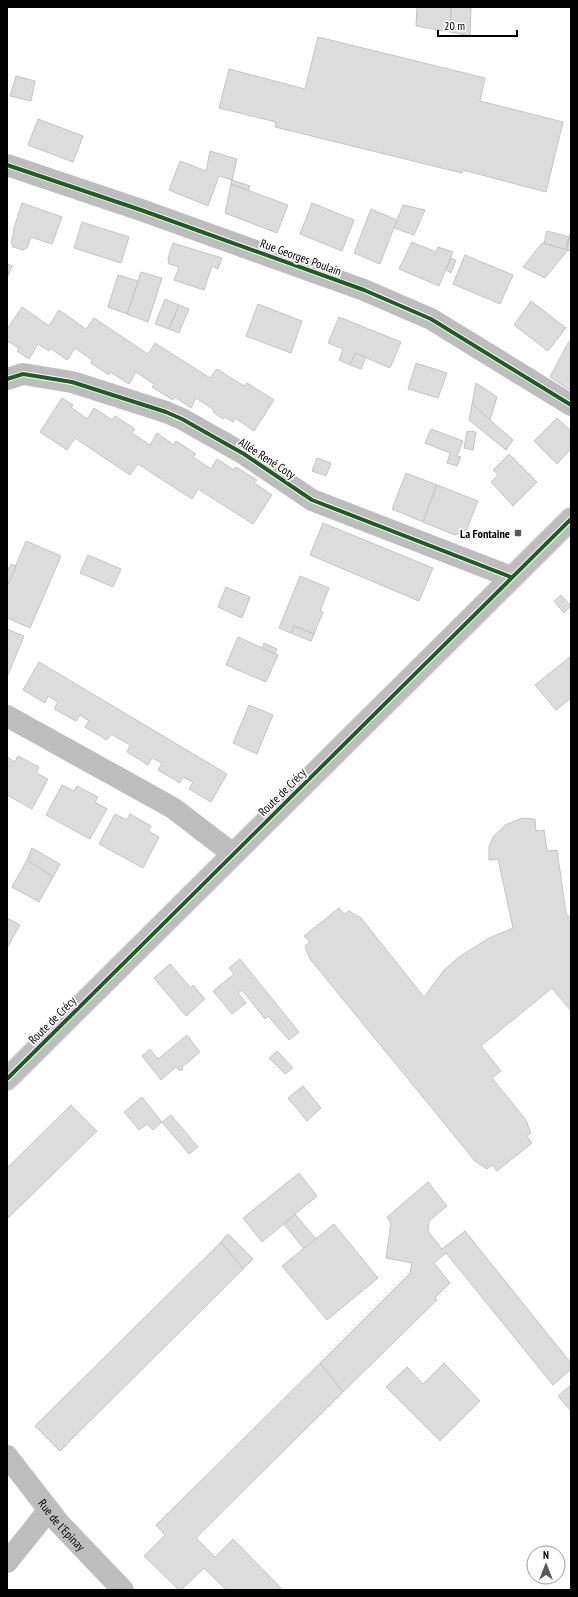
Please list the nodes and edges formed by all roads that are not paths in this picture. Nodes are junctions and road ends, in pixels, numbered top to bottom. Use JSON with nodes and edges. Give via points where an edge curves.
{"nodes":[{"id":1,"x":7,"y":165,"type":"edge"},
{"id":2,"x":7,"y":379,"type":"edge"},
{"id":3,"x":571,"y":405,"type":"edge"},
{"id":4,"x":571,"y":519,"type":"edge"},
{"id":5,"x":512,"y":577,"type":"junction"},
{"id":6,"x":7,"y":716,"type":"edge"},
{"id":7,"x":232,"y":854,"type":"junction"},
{"id":8,"x":7,"y":1079,"type":"edge"},
{"id":9,"x":7,"y":1456,"type":"edge"},
{"id":10,"x":48,"y":1511,"type":"junction"},
{"id":11,"x":7,"y":1562,"type":"edge"},
{"id":12,"x":122,"y":1590,"type":"edge"}],
"edges":[{"from":1,"to":3,"type":"street","name":"Rue Georges Poulain","via":[[364,290],[431,320]]},
{"from":2,"to":5,"type":"street","name":"Allée René Coty","via":[[23,374],[72,382],[166,412],[244,454],[312,500]]},
{"from":4,"to":5,"type":"street","name":"Route de Crécy"},
{"from":5,"to":7,"type":"street","name":"Route de Crécy"},
{"from":6,"to":7,"type":"street","via":[[173,808]]},
{"from":7,"to":8,"type":"street","name":"Route de Crécy"},
{"from":9,"to":10,"type":"street","name":"Rue de l'Epinay"},
{"from":10,"to":11,"type":"street"},
{"from":10,"to":12,"type":"street","name":"Rue de l'Epinay"}]}
